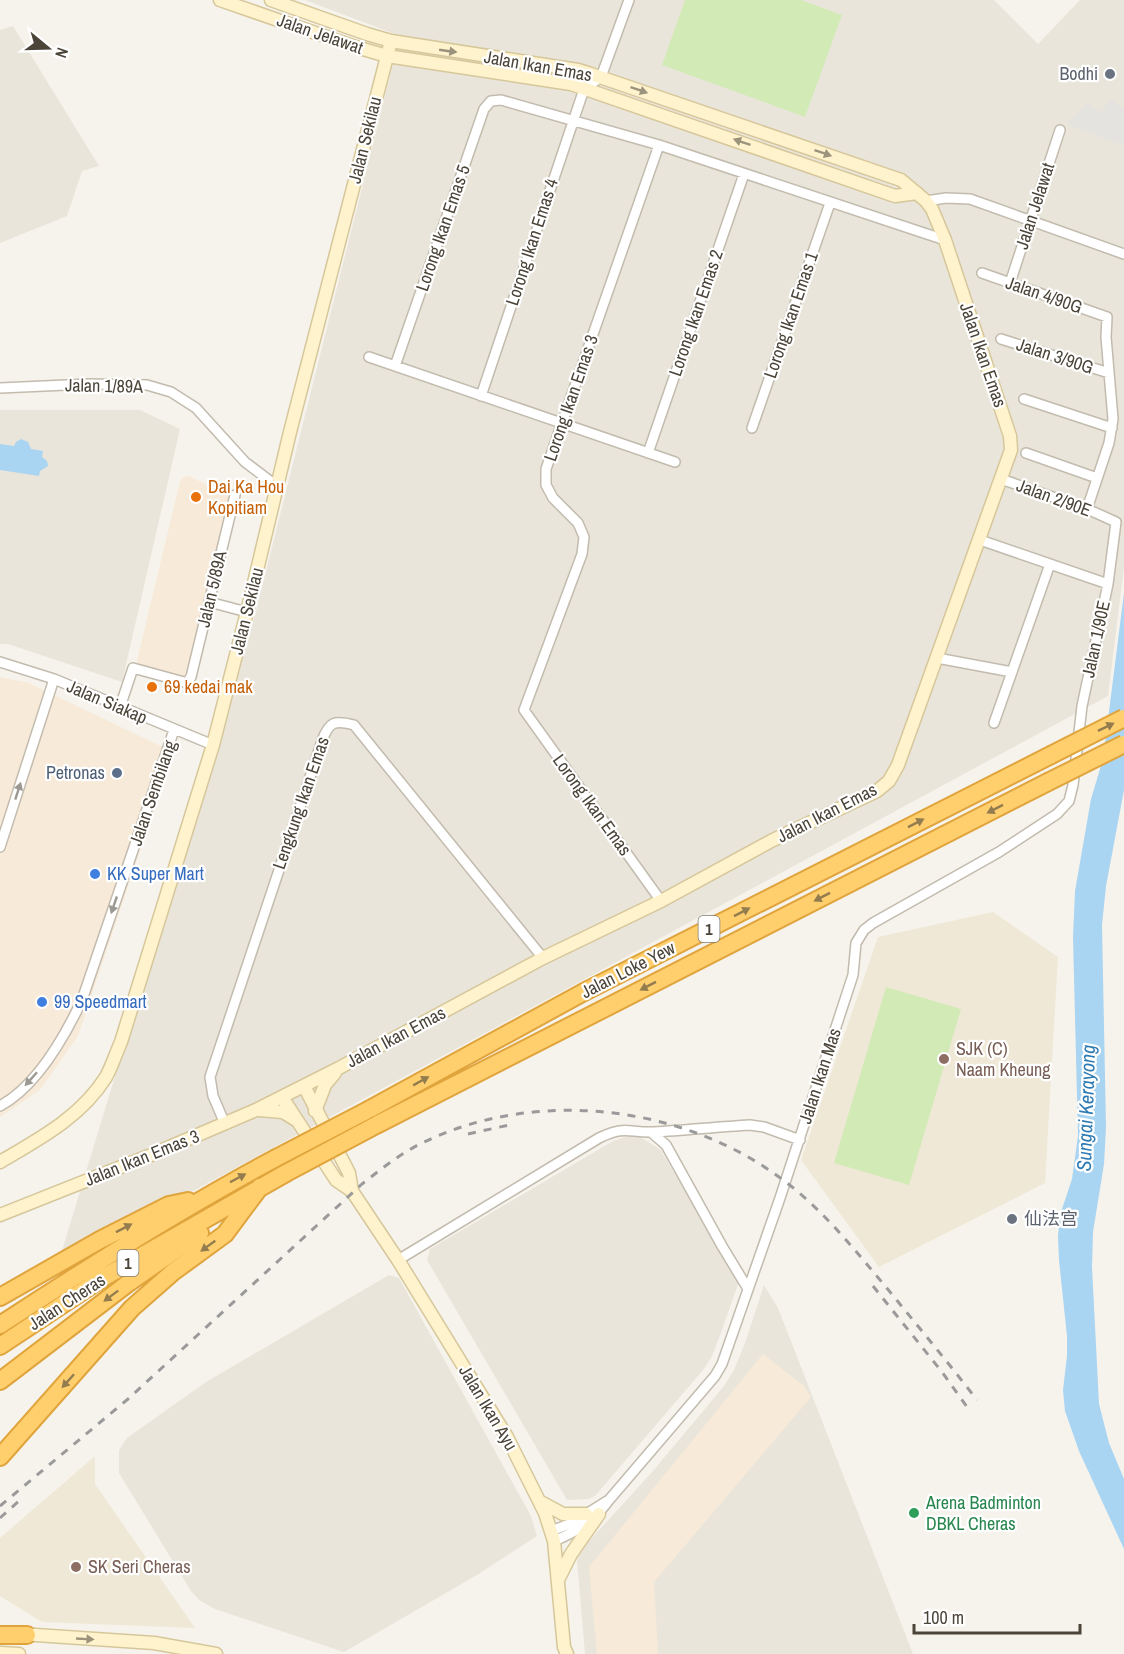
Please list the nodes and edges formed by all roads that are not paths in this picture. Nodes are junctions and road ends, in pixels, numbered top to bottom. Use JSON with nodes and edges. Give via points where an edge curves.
{"nodes":[{"id":1,"x":220,"y":0,"type":"edge"},
{"id":2,"x":271,"y":0,"type":"edge"},
{"id":3,"x":629,"y":0,"type":"edge"},
{"id":4,"x":390,"y":40,"type":"junction"},
{"id":5,"x":387,"y":56,"type":"junction"},
{"id":6,"x":601,"y":77,"type":"junction"},
{"id":7,"x":584,"y":88,"type":"junction"},
{"id":8,"x":573,"y":119,"type":"junction"},
{"id":9,"x":1060,"y":130,"type":"dead end"},
{"id":10,"x":659,"y":145,"type":"junction"},
{"id":11,"x":744,"y":174,"type":"junction"},
{"id":12,"x":922,"y":197,"type":"junction"},
{"id":13,"x":830,"y":202,"type":"junction"},
{"id":14,"x":1030,"y":220,"type":"junction"},
{"id":15,"x":945,"y":240,"type":"junction"},
{"id":16,"x":1124,"y":254,"type":"edge"},
{"id":17,"x":982,"y":273,"type":"dead end"},
{"id":18,"x":1010,"y":283,"type":"junction"},
{"id":19,"x":1001,"y":339,"type":"dead end"},
{"id":20,"x":369,"y":357,"type":"dead end"},
{"id":21,"x":395,"y":366,"type":"junction"},
{"id":22,"x":1109,"y":373,"type":"junction"},
{"id":23,"x":0,"y":388,"type":"edge"},
{"id":24,"x":481,"y":396,"type":"junction"},
{"id":25,"x":1024,"y":399,"type":"dead end"},
{"id":26,"x":562,"y":423,"type":"junction"},
{"id":27,"x":752,"y":428,"type":"dead end"},
{"id":28,"x":1112,"y":428,"type":"junction"},
{"id":29,"x":648,"y":453,"type":"junction"},
{"id":30,"x":1026,"y":453,"type":"dead end"},
{"id":31,"x":675,"y":462,"type":"dead end"},
{"id":32,"x":1097,"y":478,"type":"junction"},
{"id":33,"x":1001,"y":479,"type":"junction"},
{"id":34,"x":278,"y":488,"type":"junction"},
{"id":35,"x":235,"y":495,"type":"dead end"},
{"id":36,"x":1087,"y":509,"type":"junction"},
{"id":37,"x":980,"y":540,"type":"junction"},
{"id":38,"x":1050,"y":564,"type":"junction"},
{"id":39,"x":1107,"y":584,"type":"junction"},
{"id":40,"x":209,"y":602,"type":"junction"},
{"id":41,"x":247,"y":612,"type":"junction"},
{"id":42,"x":937,"y":658,"type":"junction"},
{"id":43,"x":0,"y":662,"type":"edge"},
{"id":44,"x":1012,"y":672,"type":"junction"},
{"id":45,"x":54,"y":679,"type":"junction"},
{"id":46,"x":120,"y":707,"type":"junction"},
{"id":47,"x":524,"y":710,"type":"joint"},
{"id":48,"x":1082,"y":718,"type":"joint"},
{"id":49,"x":1124,"y":718,"type":"edge"},
{"id":50,"x":994,"y":723,"type":"dead end"},
{"id":51,"x":174,"y":730,"type":"junction"},
{"id":52,"x":1124,"y":744,"type":"edge"},
{"id":53,"x":213,"y":745,"type":"junction"},
{"id":54,"x":0,"y":847,"type":"edge"},
{"id":55,"x":661,"y":901,"type":"junction"},
{"id":56,"x":543,"y":958,"type":"junction"},
{"id":57,"x":339,"y":1068,"type":"junction"},
{"id":58,"x":304,"y":1086,"type":"junction"},
{"id":59,"x":282,"y":1097,"type":"junction"},
{"id":60,"x":0,"y":1106,"type":"edge"},
{"id":61,"x":256,"y":1110,"type":"junction"},
{"id":62,"x":315,"y":1111,"type":"junction"},
{"id":63,"x":297,"y":1120,"type":"junction"},
{"id":64,"x":225,"y":1124,"type":"junction"},
{"id":65,"x":651,"y":1132,"type":"junction"},
{"id":66,"x":800,"y":1140,"type":"junction"},
{"id":67,"x":0,"y":1162,"type":"edge"},
{"id":68,"x":260,"y":1187,"type":"junction"},
{"id":69,"x":352,"y":1191,"type":"junction"},
{"id":70,"x":201,"y":1198,"type":"junction"},
{"id":71,"x":0,"y":1215,"type":"edge"},
{"id":72,"x":398,"y":1260,"type":"junction"},
{"id":73,"x":748,"y":1289,"type":"junction"},
{"id":74,"x":0,"y":1297,"type":"edge"},
{"id":75,"x":0,"y":1326,"type":"edge"},
{"id":76,"x":0,"y":1346,"type":"edge"},
{"id":77,"x":0,"y":1381,"type":"edge"},
{"id":78,"x":0,"y":1457,"type":"edge"},
{"id":79,"x":539,"y":1501,"type":"junction"},
{"id":80,"x":593,"y":1514,"type":"junction"},
{"id":81,"x":552,"y":1536,"type":"junction"},
{"id":82,"x":558,"y":1581,"type":"junction"},
{"id":83,"x":0,"y":1630,"type":"edge"},
{"id":84,"x":0,"y":1635,"type":"edge"},
{"id":85,"x":27,"y":1635,"type":"junction"},
{"id":86,"x":564,"y":1652,"type":"edge"},
{"id":87,"x":0,"y":1653,"type":"edge"},
{"id":88,"x":19,"y":1654,"type":"edge"},
{"id":89,"x":216,"y":1654,"type":"edge"}],
"edges":[{"from":1,"to":5,"type":"street","name":"Jalan Jelawat"},
{"from":2,"to":4,"type":"street","name":"Jalan Jelawat"},
{"from":3,"to":6,"type":"street"},
{"from":4,"to":5,"type":"street","name":"Jalan Sekilau"},
{"from":4,"to":6,"type":"street","name":"Jalan Ikan Emas","one_way":true},
{"from":5,"to":7,"type":"street","name":"Jalan Ikan Emas"},
{"from":5,"to":34,"type":"street","name":"Jalan Sekilau"},
{"from":6,"to":7,"type":"street"},
{"from":6,"to":12,"type":"street","name":"Jalan Ikan Emas","one_way":true,"via":[[901,180]]},
{"from":7,"to":8,"type":"street","name":"Lorong Ikan Emas 4"},
{"from":12,"to":7,"type":"street","name":"Jalan Ikan Emas","one_way":true,"via":[[895,196]]},
{"from":8,"to":10,"type":"street"},
{"from":8,"to":21,"type":"street","name":"Lorong Ikan Emas 5","via":[[501,100],[490,101],[484,109]]},
{"from":8,"to":24,"type":"street","name":"Lorong Ikan Emas 4"},
{"from":9,"to":14,"type":"street","name":"Jalan Jelawat"},
{"from":10,"to":11,"type":"street"},
{"from":10,"to":26,"type":"street","name":"Lorong Ikan Emas 3"},
{"from":11,"to":13,"type":"street"},
{"from":11,"to":29,"type":"street","name":"Lorong Ikan Emas 2"},
{"from":12,"to":14,"type":"street","via":[[970,199]]},
{"from":12,"to":15,"type":"street","name":"Jalan Ikan Emas","via":[[932,209]]},
{"from":13,"to":15,"type":"street"},
{"from":13,"to":27,"type":"street","name":"Lorong Ikan Emas 1"},
{"from":14,"to":16,"type":"street"},
{"from":14,"to":18,"type":"street","name":"Jalan Jelawat"},
{"from":15,"to":33,"type":"street","name":"Jalan Ikan Emas","via":[[1011,438]]},
{"from":17,"to":18,"type":"street","name":"Jalan 4/90G"},
{"from":18,"to":22,"type":"street","name":"Jalan 4/90G","via":[[1107,317]]},
{"from":19,"to":22,"type":"street","name":"Jalan 3/90G"},
{"from":20,"to":21,"type":"street"},
{"from":21,"to":24,"type":"street"},
{"from":22,"to":28,"type":"street"},
{"from":23,"to":34,"type":"street","name":"Jalan 1/89A","via":[[111,384],[147,385],[171,392],[196,408],[245,462]]},
{"from":24,"to":26,"type":"street"},
{"from":25,"to":28,"type":"street"},
{"from":26,"to":29,"type":"street"},
{"from":26,"to":47,"type":"street","name":"Lorong Ikan Emas 3","via":[[546,469],[546,485],[553,498],[578,523],[584,537],[582,554]]},
{"from":28,"to":32,"type":"street"},
{"from":29,"to":31,"type":"street"},
{"from":30,"to":32,"type":"street"},
{"from":32,"to":36,"type":"street"},
{"from":33,"to":36,"type":"street","name":"Jalan 2/90E"},
{"from":33,"to":37,"type":"street","name":"Jalan Ikan Emas"},
{"from":34,"to":41,"type":"street","name":"Jalan Sekilau"},
{"from":35,"to":40,"type":"street","name":"Jalan 5/89A"},
{"from":36,"to":39,"type":"street","name":"Jalan 2/90E","via":[[1116,522]]},
{"from":37,"to":38,"type":"street","name":"Jalan 1/90E"},
{"from":37,"to":42,"type":"street","name":"Jalan Ikan Emas"},
{"from":38,"to":39,"type":"street","name":"Jalan 1/90E"},
{"from":38,"to":44,"type":"street"},
{"from":39,"to":48,"type":"street","name":"Jalan 1/90E"},
{"from":40,"to":41,"type":"street"},
{"from":40,"to":46,"type":"street","name":"Jalan 5/89A","via":[[188,681],[133,668]]},
{"from":41,"to":53,"type":"street","name":"Jalan Sekilau"},
{"from":42,"to":44,"type":"street"},
{"from":42,"to":55,"type":"street","name":"Jalan Ikan Emas","via":[[889,781],[877,791],[773,840]]},
{"from":43,"to":45,"type":"street","name":"Jalan Siakap"},
{"from":44,"to":50,"type":"street"},
{"from":45,"to":46,"type":"street","name":"Jalan Siakap"},
{"from":54,"to":45,"type":"street","one_way":true},
{"from":46,"to":51,"type":"street","name":"Jalan Siakap"},
{"from":47,"to":55,"type":"street","name":"Lorong Ikan Emas"},
{"from":48,"to":66,"type":"street","name":"Jalan Ikan Mas","via":[[1069,801],[1057,814],[864,930],[856,943],[854,975]]},
{"from":70,"to":49,"type":"highway","name":"Jalan Loke Yew","number":"1","one_way":true,"bridge":true,"via":[[584,992]]},
{"from":51,"to":53,"type":"street","name":"Jalan Siakap"},
{"from":51,"to":60,"type":"street","name":"Jalan Sembilang","one_way":true,"via":[[82,1000],[48,1059],[27,1084]]},
{"from":52,"to":68,"type":"highway","name":"Jalan Loke Yew","number":"1","one_way":true,"bridge":true},
{"from":53,"to":67,"type":"street","name":"Jalan Sekilau","via":[[121,1042],[106,1076],[57,1128]]},
{"from":55,"to":56,"type":"street","name":"Jalan Ikan Emas"},
{"from":56,"to":57,"type":"street","name":"Jalan Ikan Emas"},
{"from":56,"to":64,"type":"street","name":"Lengkung Ikan Emas","via":[[354,725],[339,721],[331,724],[325,731],[210,1077]]},
{"from":57,"to":58,"type":"street","name":"Jalan Ikan Emas"},
{"from":57,"to":62,"type":"street","via":[[325,1085]]},
{"from":58,"to":59,"type":"street","name":"Jalan Ikan Emas"},
{"from":58,"to":62,"type":"street","name":"Jalan Ikan Ayu"},
{"from":59,"to":61,"type":"street","name":"Jalan Ikan Emas 3"},
{"from":59,"to":63,"type":"street","name":"Jalan Ikan Ayu"},
{"from":61,"to":63,"type":"street","via":[[283,1112]]},
{"from":61,"to":64,"type":"street","name":"Jalan Ikan Emas 3"},
{"from":62,"to":69,"type":"street","name":"Jalan Ikan Ayu","via":[[349,1173]]},
{"from":63,"to":69,"type":"street","name":"Jalan Ikan Ayu","via":[[336,1180]]},
{"from":64,"to":71,"type":"street","name":"Jalan Ikan Emas 3"},
{"from":65,"to":66,"type":"street","via":[[750,1125]]},
{"from":65,"to":72,"type":"street","via":[[614,1130]]},
{"from":65,"to":73,"type":"street","via":[[666,1145]]},
{"from":66,"to":73,"type":"street","name":"Jalan Ikan Mas"},
{"from":68,"to":76,"type":"highway","name":"Jalan Cheras","number":"1","via":[[101,1279]]},
{"from":68,"to":77,"type":"highway","one_way":true},
{"from":68,"to":78,"type":"highway","one_way":true,"via":[[225,1234],[132,1308]]},
{"from":69,"to":72,"type":"street","name":"Jalan Ikan Ayu"},
{"from":74,"to":70,"type":"highway","one_way":true,"via":[[169,1205]]},
{"from":70,"to":75,"type":"highway","name":"Jalan Cheras","number":"1"},
{"from":72,"to":79,"type":"street","name":"Jalan Ikan Ayu","via":[[507,1437]]},
{"from":73,"to":80,"type":"street","name":"Jalan Ikan Mas","via":[[715,1376]]},
{"from":79,"to":80,"type":"street","via":[[563,1514]]},
{"from":79,"to":81,"type":"street","name":"Jalan Ikan Ayu"},
{"from":80,"to":81,"type":"street","name":"Jalan Ikan Mas","via":[[588,1524],[574,1533]]},
{"from":80,"to":82,"type":"street"},
{"from":81,"to":82,"type":"street","name":"Jalan Ikan Ayu"},
{"from":82,"to":86,"type":"street","name":"Jalan Ikan Ayu"},
{"from":83,"to":85,"type":"street"},
{"from":84,"to":85,"type":"highway"},
{"from":85,"to":89,"type":"street","one_way":true,"via":[[154,1643]]},
{"from":87,"to":88,"type":"street"}]}
